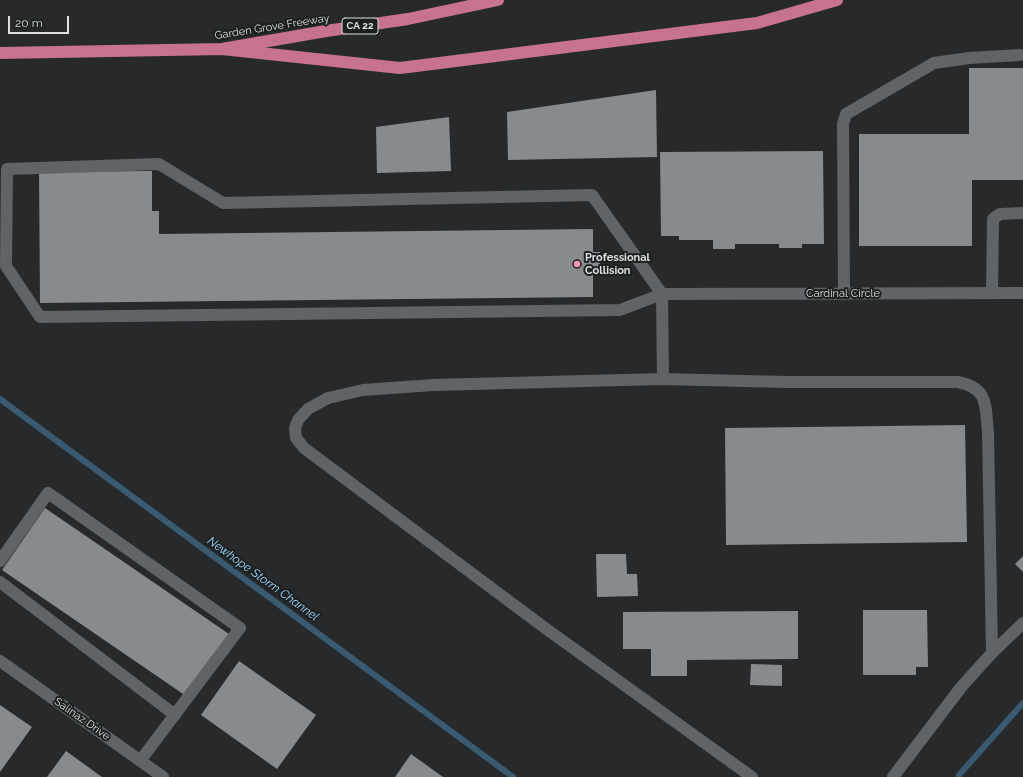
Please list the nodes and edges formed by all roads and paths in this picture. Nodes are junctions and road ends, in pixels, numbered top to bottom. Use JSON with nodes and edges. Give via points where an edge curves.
{"nodes":[{"id":1,"x":498,"y":0,"type":"edge"},
{"id":2,"x":837,"y":0,"type":"edge"},
{"id":3,"x":222,"y":50,"type":"junction"},
{"id":4,"x":0,"y":53,"type":"edge"},
{"id":5,"x":1020,"y":55,"type":"dead end"},
{"id":6,"x":1023,"y":213,"type":"edge"},
{"id":7,"x":992,"y":293,"type":"junction"},
{"id":8,"x":1023,"y":293,"type":"edge"},
{"id":9,"x":662,"y":294,"type":"junction"},
{"id":10,"x":844,"y":294,"type":"junction"},
{"id":11,"x":663,"y":379,"type":"junction"},
{"id":12,"x":0,"y":561,"type":"edge"},
{"id":13,"x":0,"y":582,"type":"edge"},
{"id":14,"x":1023,"y":623,"type":"edge"},
{"id":15,"x":992,"y":653,"type":"junction"},
{"id":16,"x":0,"y":661,"type":"edge"},
{"id":17,"x":175,"y":715,"type":"junction"},
{"id":18,"x":140,"y":761,"type":"junction"},
{"id":19,"x":164,"y":777,"type":"edge"},
{"id":20,"x":752,"y":777,"type":"edge"},
{"id":21,"x":893,"y":777,"type":"edge"}],
"edges":[{"from":1,"to":3,"type":"highway","name":"Garden Grove Freeway","number":"CA 22","via":[[408,19]]},
{"from":2,"to":3,"type":"highway","via":[[757,23],[400,68]]},
{"from":3,"to":4,"type":"highway","name":"Garden Grove Freeway","number":"CA 22"},
{"from":5,"to":10,"type":"street","via":[[934,63],[846,114],[843,124]]},
{"from":6,"to":7,"type":"street","via":[[1000,214],[993,219]]},
{"from":7,"to":8,"type":"street","name":"Cardinal Circle"},
{"from":7,"to":10,"type":"street","name":"Cardinal Circle"},
{"from":9,"to":9,"type":"street","via":[[592,195],[223,203],[159,164],[7,169],[6,266],[40,318],[620,310]]},
{"from":9,"to":10,"type":"street","name":"Cardinal Circle"},
{"from":9,"to":11,"type":"street"},
{"from":11,"to":15,"type":"street","via":[[958,382],[976,388],[983,396],[988,432]]},
{"from":11,"to":20,"type":"street","via":[[440,385],[363,390],[328,398],[308,409],[294,428],[296,438],[304,448],[545,628]]},
{"from":12,"to":17,"type":"street","via":[[48,493],[240,628]]},
{"from":13,"to":17,"type":"street"},
{"from":14,"to":15,"type":"street"},
{"from":15,"to":21,"type":"street","via":[[962,686]]},
{"from":16,"to":18,"type":"street","name":"Salinaz Drive"},
{"from":17,"to":18,"type":"street"},
{"from":18,"to":19,"type":"street","name":"Salinaz Drive"}]}
